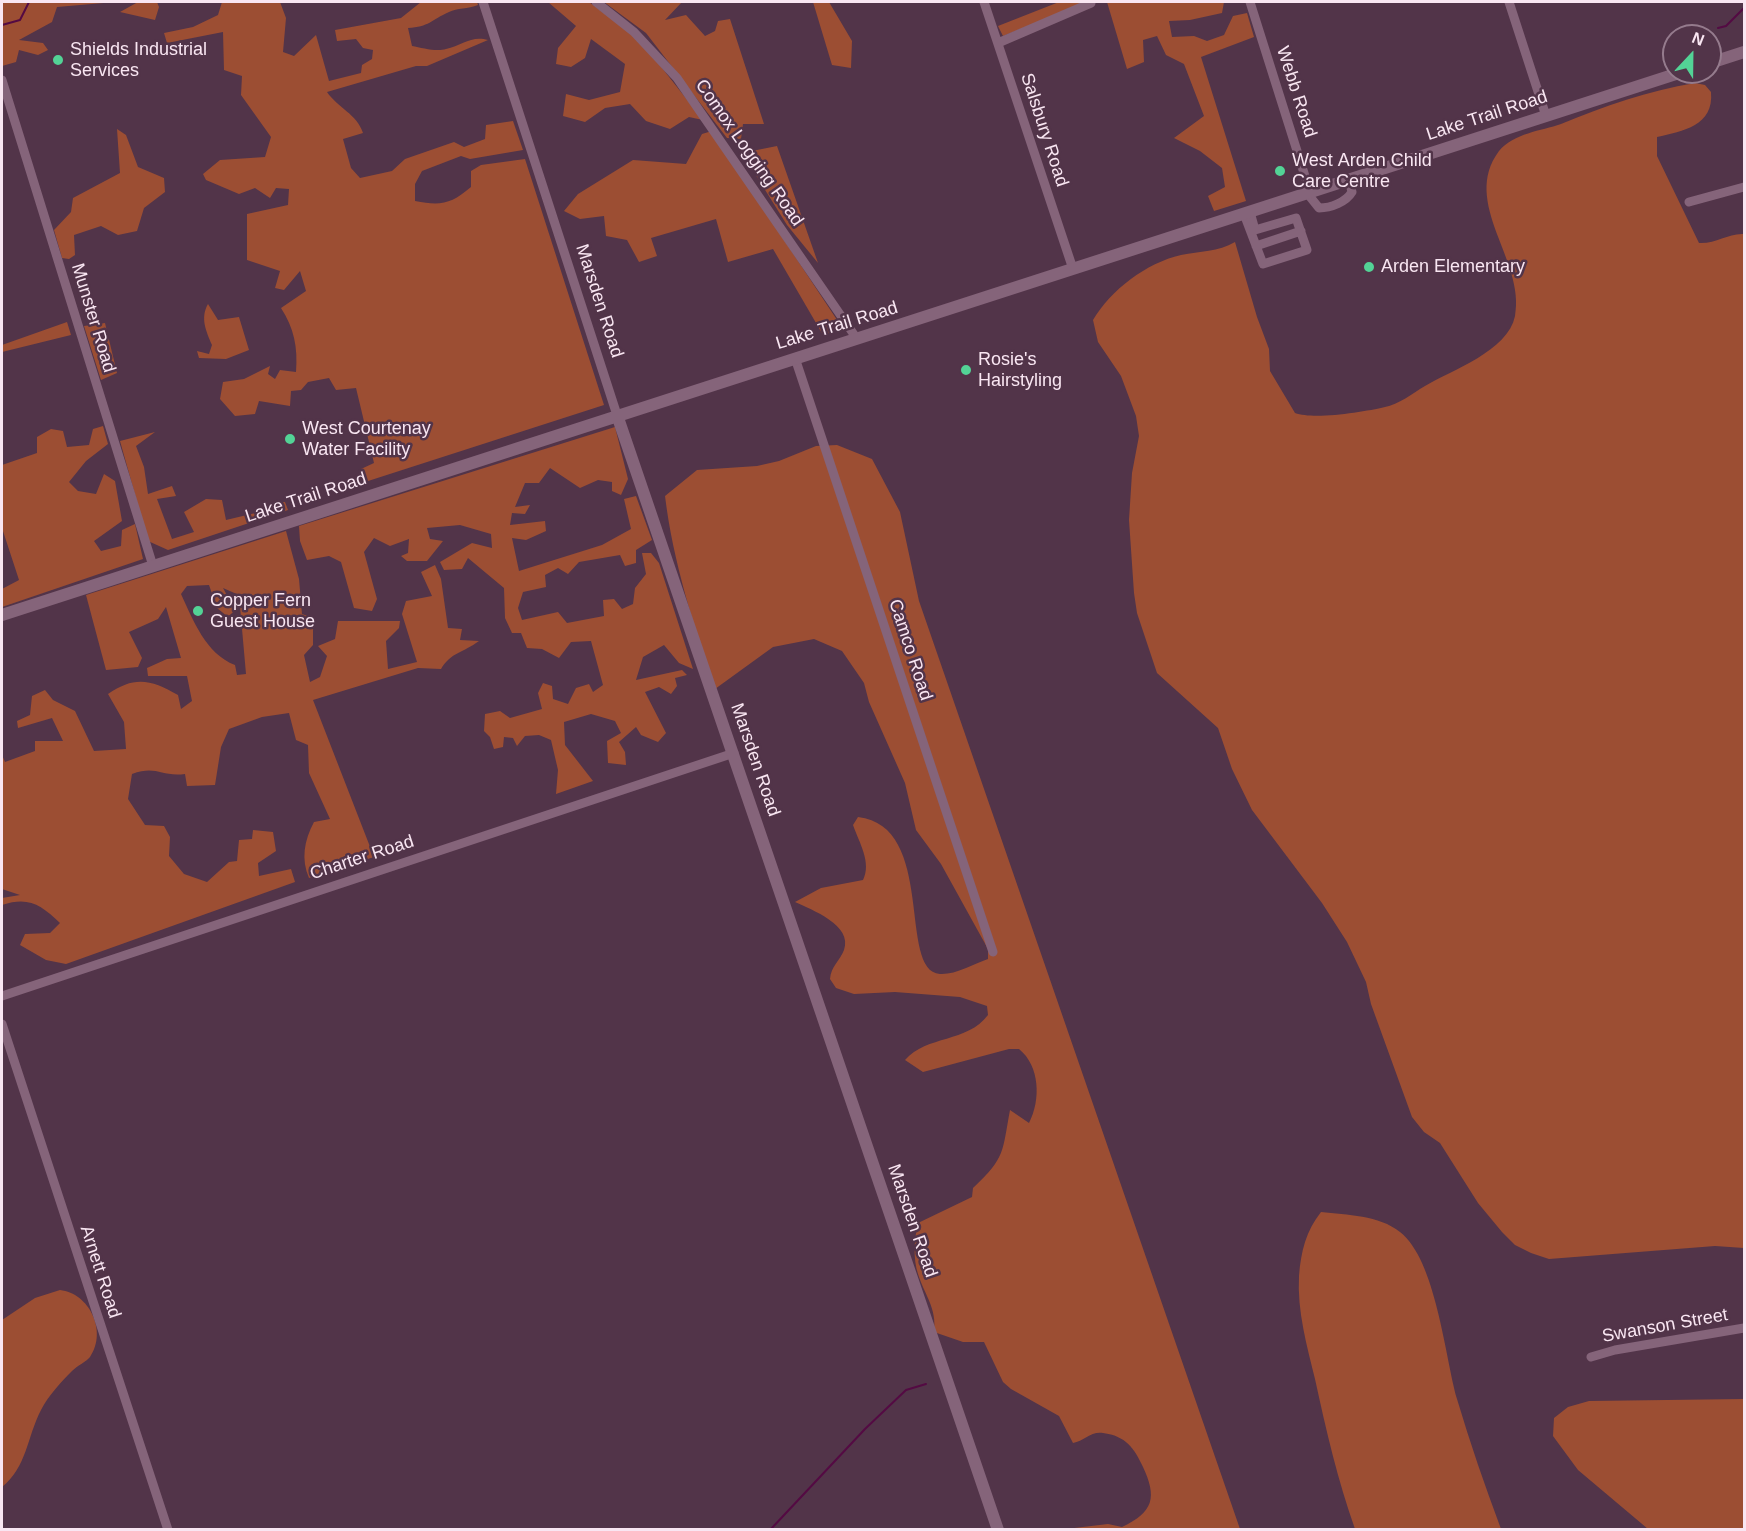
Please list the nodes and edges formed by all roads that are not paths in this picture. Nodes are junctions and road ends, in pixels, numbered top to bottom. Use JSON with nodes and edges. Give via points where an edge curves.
{"nodes":[{"id":1,"x":483,"y":2,"type":"edge"},
{"id":2,"x":596,"y":2,"type":"edge"},
{"id":3,"x":984,"y":2,"type":"edge"},
{"id":4,"x":1250,"y":2,"type":"edge"},
{"id":5,"x":1509,"y":2,"type":"edge"},
{"id":6,"x":1091,"y":3,"type":"dead end"},
{"id":7,"x":998,"y":43,"type":"junction"},
{"id":8,"x":1744,"y":52,"type":"edge"},
{"id":9,"x":1722,"y":59,"type":"edge"},
{"id":10,"x":1662,"y":78,"type":"edge"},
{"id":11,"x":2,"y":80,"type":"edge"},
{"id":12,"x":1546,"y":116,"type":"junction"},
{"id":13,"x":1349,"y":180,"type":"junction"},
{"id":14,"x":1744,"y":187,"type":"edge"},
{"id":15,"x":1309,"y":193,"type":"junction"},
{"id":16,"x":1689,"y":202,"type":"dead end"},
{"id":17,"x":1247,"y":213,"type":"junction"},
{"id":18,"x":1301,"y":231,"type":"junction"},
{"id":19,"x":1256,"y":246,"type":"junction"},
{"id":20,"x":1073,"y":269,"type":"junction"},
{"id":21,"x":857,"y":339,"type":"junction"},
{"id":22,"x":795,"y":358,"type":"junction"},
{"id":23,"x":617,"y":415,"type":"junction"},
{"id":24,"x":153,"y":566,"type":"junction"},
{"id":25,"x":2,"y":615,"type":"edge"},
{"id":26,"x":734,"y":753,"type":"junction"},
{"id":27,"x":993,"y":952,"type":"dead end"},
{"id":28,"x":2,"y":996,"type":"edge"},
{"id":29,"x":2,"y":1024,"type":"edge"},
{"id":30,"x":1744,"y":1328,"type":"edge"},
{"id":31,"x":1592,"y":1357,"type":"dead end"},
{"id":32,"x":168,"y":1530,"type":"edge"},
{"id":33,"x":998,"y":1530,"type":"edge"}],
"edges":[{"from":1,"to":23,"type":"street","name":"Marsden Road"},
{"from":2,"to":21,"type":"street","name":"Comox Logging Road","via":[[634,32],[677,78]]},
{"from":3,"to":7,"type":"street","name":"Salsbury Road"},
{"from":4,"to":15,"type":"street","name":"Webb Road"},
{"from":5,"to":12,"type":"street"},
{"from":6,"to":7,"type":"street"},
{"from":7,"to":20,"type":"street","name":"Salsbury Road"},
{"from":8,"to":9,"type":"street"},
{"from":10,"to":12,"type":"street","name":"Lake Trail Road"},
{"from":11,"to":24,"type":"street","name":"Munster Road"},
{"from":12,"to":13,"type":"street","name":"Lake Trail Road"},
{"from":13,"to":15,"type":"street","name":"Lake Trail Road"},
{"from":13,"to":15,"type":"street","via":[[1349,197],[1329,208],[1319,208]]},
{"from":14,"to":16,"type":"street"},
{"from":15,"to":17,"type":"street","name":"Lake Trail Road"},
{"from":17,"to":18,"type":"street","via":[[1256,230],[1296,218]]},
{"from":17,"to":19,"type":"street"},
{"from":17,"to":20,"type":"street","name":"Lake Trail Road"},
{"from":18,"to":19,"type":"street"},
{"from":18,"to":19,"type":"street","via":[[1307,250],[1296,254],[1263,264]]},
{"from":20,"to":21,"type":"street","name":"Lake Trail Road"},
{"from":21,"to":22,"type":"street","name":"Lake Trail Road"},
{"from":22,"to":23,"type":"street","name":"Lake Trail Road"},
{"from":22,"to":27,"type":"street","name":"Camco Road"},
{"from":23,"to":24,"type":"street","name":"Lake Trail Road"},
{"from":23,"to":26,"type":"street","name":"Marsden Road"},
{"from":24,"to":25,"type":"street","name":"Lake Trail Road"},
{"from":26,"to":28,"type":"street","name":"Charter Road"},
{"from":26,"to":33,"type":"street","name":"Marsden Road"},
{"from":29,"to":32,"type":"street","name":"Arnett Road"},
{"from":30,"to":31,"type":"street","name":"Swanson Street"}]}
